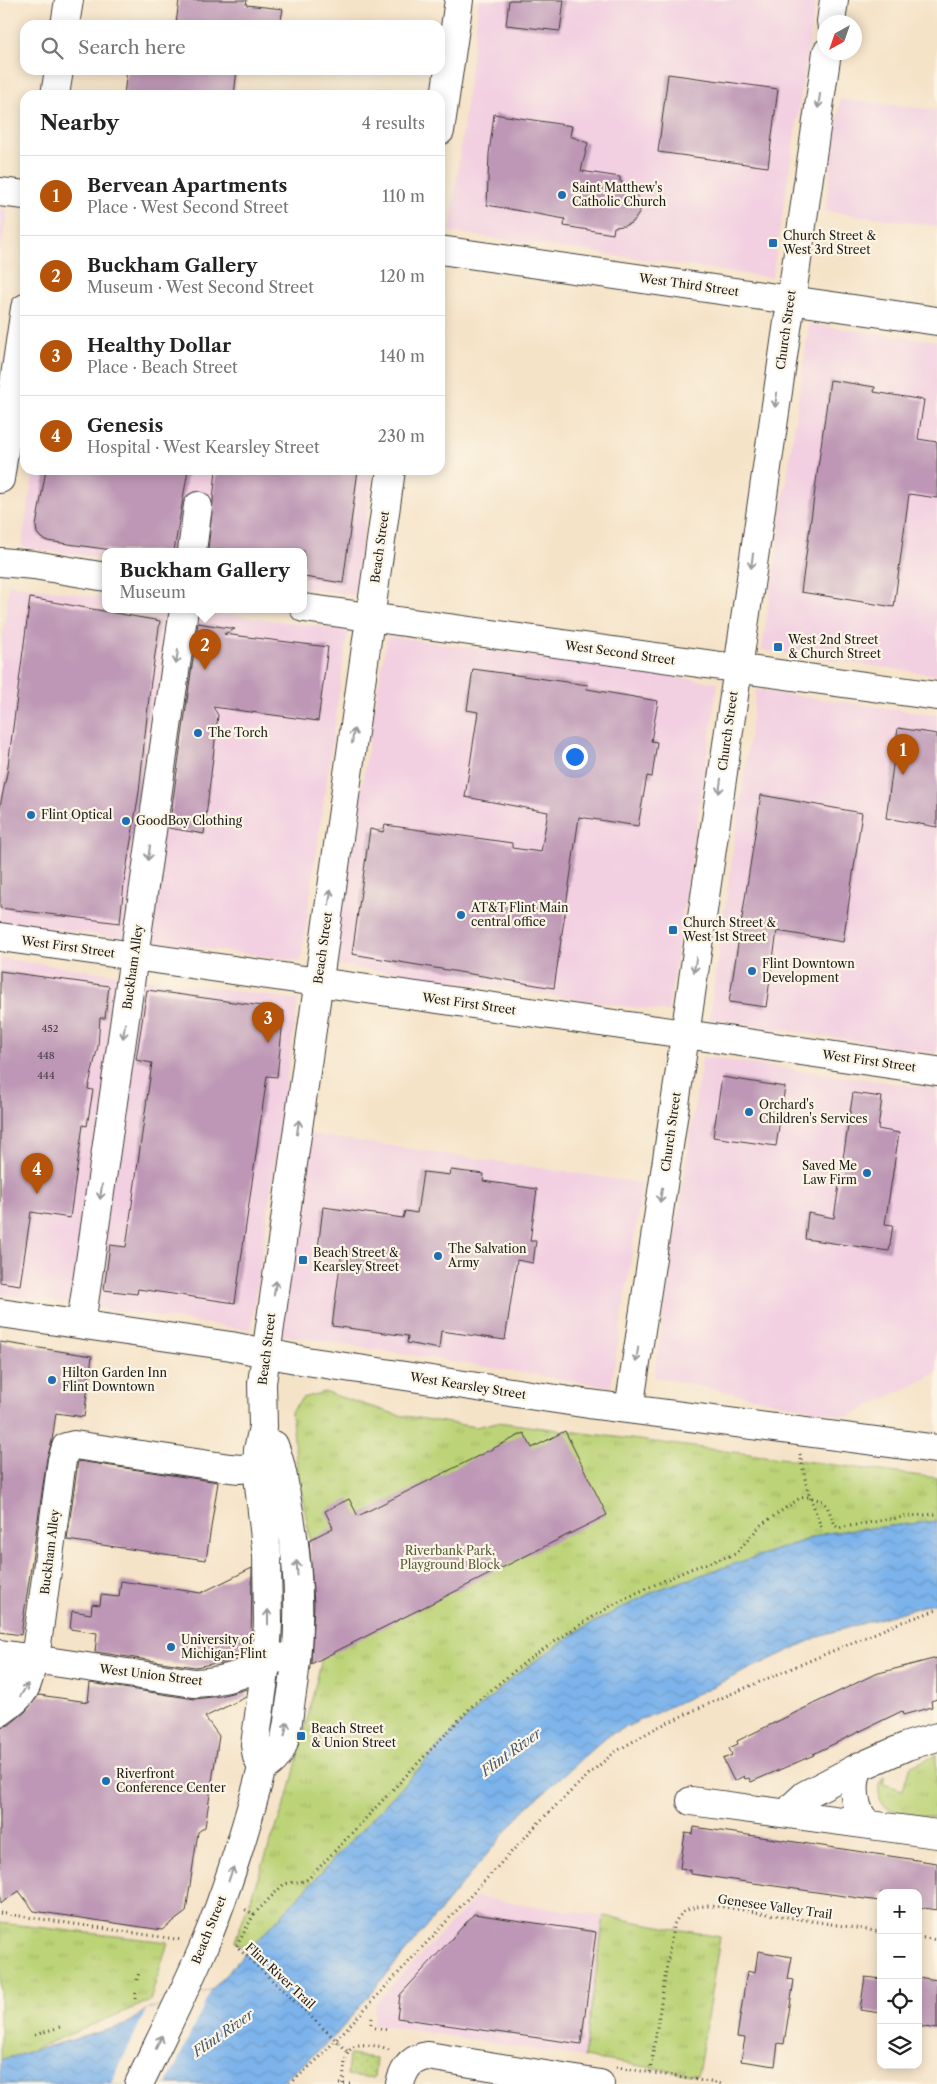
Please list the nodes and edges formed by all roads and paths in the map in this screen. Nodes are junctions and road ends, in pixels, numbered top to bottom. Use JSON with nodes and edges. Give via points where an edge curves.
{"nodes":[{"id":1,"x":69,"y":0,"type":"edge"},
{"id":2,"x":459,"y":0,"type":"edge"},
{"id":3,"x":834,"y":0,"type":"edge"},
{"id":4,"x":832,"y":15,"type":"edge"},
{"id":5,"x":66,"y":20,"type":"edge"},
{"id":6,"x":825,"y":60,"type":"edge"},
{"id":7,"x":58,"y":75,"type":"edge"},
{"id":8,"x":56,"y":90,"type":"edge"},
{"id":9,"x":445,"y":97,"type":"edge"},
{"id":10,"x":0,"y":192,"type":"edge"},
{"id":11,"x":20,"y":194,"type":"edge"},
{"id":12,"x":445,"y":251,"type":"edge"},
{"id":13,"x":791,"y":300,"type":"junction"},
{"id":14,"x":937,"y":321,"type":"edge"},
{"id":15,"x":20,"y":342,"type":"edge"},
{"id":16,"x":390,"y":475,"type":"edge"},
{"id":17,"x":0,"y":479,"type":"edge"},
{"id":18,"x":198,"y":506,"type":"dead end"},
{"id":19,"x":192,"y":548,"type":"edge"},
{"id":20,"x":0,"y":562,"type":"edge"},
{"id":21,"x":102,"y":576,"type":"edge"},
{"id":22,"x":307,"y":608,"type":"edge"},
{"id":23,"x":183,"y":613,"type":"edge"},
{"id":24,"x":370,"y":618,"type":"junction"},
{"id":25,"x":736,"y":669,"type":"junction"},
{"id":26,"x":937,"y":696,"type":"edge"},
{"id":27,"x":0,"y":937,"type":"edge"},
{"id":28,"x":135,"y":957,"type":"junction"},
{"id":29,"x":318,"y":983,"type":"junction"},
{"id":30,"x":685,"y":1034,"type":"junction"},
{"id":31,"x":937,"y":1071,"type":"edge"},
{"id":32,"x":0,"y":1312,"type":"edge"},
{"id":33,"x":81,"y":1324,"type":"junction"},
{"id":34,"x":266,"y":1353,"type":"junction"},
{"id":35,"x":629,"y":1409,"type":"junction"},
{"id":36,"x":937,"y":1449,"type":"edge"},
{"id":37,"x":800,"y":1453,"type":"dead end"},
{"id":38,"x":268,"y":1465,"type":"junction"},
{"id":39,"x":810,"y":1497,"type":"junction"},
{"id":40,"x":937,"y":1514,"type":"edge"},
{"id":41,"x":822,"y":1530,"type":"dead end"},
{"id":42,"x":937,"y":1610,"type":"edge"},
{"id":43,"x":297,"y":1648,"type":"junction"},
{"id":44,"x":23,"y":1657,"type":"edge"},
{"id":45,"x":266,"y":1664,"type":"junction"},
{"id":46,"x":0,"y":1682,"type":"edge"},
{"id":47,"x":0,"y":1712,"type":"edge"},
{"id":48,"x":937,"y":1737,"type":"edge"},
{"id":49,"x":860,"y":1766,"type":"junction"},
{"id":50,"x":262,"y":1768,"type":"junction"},
{"id":51,"x":690,"y":1801,"type":"dead end"},
{"id":52,"x":790,"y":1814,"type":"junction"},
{"id":53,"x":870,"y":1825,"type":"junction"},
{"id":54,"x":937,"y":1834,"type":"edge"},
{"id":55,"x":0,"y":1913,"type":"edge"},
{"id":56,"x":254,"y":1914,"type":"junction"},
{"id":57,"x":241,"y":1916,"type":"dead end"},
{"id":58,"x":877,"y":1931,"type":"edge"},
{"id":59,"x":922,"y":1938,"type":"edge"},
{"id":60,"x":184,"y":1940,"type":"dead end"},
{"id":61,"x":937,"y":1940,"type":"edge"},
{"id":62,"x":139,"y":1972,"type":"dead end"},
{"id":63,"x":137,"y":1980,"type":"dead end"},
{"id":64,"x":136,"y":1991,"type":"dead end"},
{"id":65,"x":135,"y":1999,"type":"dead end"},
{"id":66,"x":372,"y":2018,"type":"dead end"},
{"id":67,"x":371,"y":2024,"type":"dead end"},
{"id":68,"x":63,"y":2026,"type":"dead end"},
{"id":69,"x":374,"y":2028,"type":"dead end"},
{"id":70,"x":388,"y":2030,"type":"dead end"},
{"id":71,"x":35,"y":2035,"type":"dead end"},
{"id":72,"x":348,"y":2052,"type":"junction"},
{"id":73,"x":401,"y":2066,"type":"edge"},
{"id":74,"x":650,"y":2072,"type":"dead end"},
{"id":75,"x":139,"y":2084,"type":"edge"},
{"id":76,"x":290,"y":2084,"type":"edge"},
{"id":77,"x":341,"y":2084,"type":"edge"},
{"id":78,"x":351,"y":2084,"type":"edge"},
{"id":79,"x":600,"y":2084,"type":"edge"}],
"edges":[{"from":1,"to":5,"type":"street"},
{"from":2,"to":9,"type":"street"},
{"from":3,"to":4,"type":"street"},
{"from":6,"to":13,"type":"street","name":"Church Street","one_way":true},
{"from":7,"to":8,"type":"street"},
{"from":10,"to":11,"type":"street"},
{"from":12,"to":13,"type":"street","name":"West Third Street"},
{"from":13,"to":14,"type":"street","name":"West Third Street"},
{"from":13,"to":25,"type":"street","name":"Church Street","one_way":true},
{"from":15,"to":17,"type":"street"},
{"from":16,"to":24,"type":"street","name":"Beach Street"},
{"from":18,"to":19,"type":"street"},
{"from":20,"to":21,"type":"street"},
{"from":22,"to":24,"type":"street","name":"West Second Street"},
{"from":23,"to":28,"type":"street","name":"Buckham Alley","one_way":true},
{"from":24,"to":25,"type":"street","name":"West Second Street"},
{"from":29,"to":24,"type":"street","name":"Beach Street","one_way":true},
{"from":25,"to":26,"type":"street","name":"West Second Street"},
{"from":25,"to":30,"type":"street","name":"Church Street","one_way":true},
{"from":27,"to":28,"type":"street","name":"West First Street"},
{"from":28,"to":29,"type":"street","name":"West First Street"},
{"from":28,"to":33,"type":"street","name":"Buckham Alley","one_way":true},
{"from":29,"to":30,"type":"street","name":"West First Street"},
{"from":34,"to":29,"type":"street","name":"Beach Street","one_way":true},
{"from":30,"to":31,"type":"street","name":"West First Street"},
{"from":30,"to":35,"type":"street","name":"Church Street","one_way":true},
{"from":32,"to":33,"type":"street","name":"West Kearsley Street"},
{"from":33,"to":34,"type":"street","name":"West Kearsley Street"},
{"from":34,"to":35,"type":"street","name":"West Kearsley Street"},
{"from":34,"to":38,"type":"street","name":"Beach Street","via":[[262,1389],[263,1427],[258,1450]]},
{"from":35,"to":36,"type":"street","name":"West Kearsley Street"},
{"from":37,"to":39,"type":"path"},
{"from":43,"to":38,"type":"street","name":"Beach Street","one_way":true,"via":[[295,1544]]},
{"from":38,"to":44,"type":"street","name":"Buckham Alley","via":[[230,1468],[67,1446]]},
{"from":45,"to":38,"type":"street","name":"Beach Street","one_way":true},
{"from":39,"to":40,"type":"path","via":[[826,1504],[838,1528]]},
{"from":39,"to":41,"type":"path"},
{"from":39,"to":56,"type":"path","name":"Flint River Trail","via":[[798,1500],[764,1522],[735,1554],[693,1568],[630,1596],[529,1659],[488,1691],[456,1722],[310,1877],[302,1882],[283,1885]]},
{"from":42,"to":76,"type":"path","via":[[718,1699],[656,1728],[615,1752],[542,1818],[320,2057]]},
{"from":43,"to":45,"type":"street","name":"West Union Street"},
{"from":50,"to":43,"type":"street","name":"Beach Street","one_way":true,"via":[[274,1761],[282,1746]]},
{"from":44,"to":45,"type":"street","name":"West Union Street","via":[[194,1683],[227,1679]]},
{"from":44,"to":46,"type":"street"},
{"from":47,"to":44,"type":"street","name":"Buckham Alley","one_way":true,"via":[[24,1692],[28,1684]]},
{"from":45,"to":50,"type":"street","name":"Beach Street","via":[[255,1745]]},
{"from":48,"to":49,"type":"street"},
{"from":49,"to":52,"type":"street","via":[[805,1795]]},
{"from":49,"to":53,"type":"street","via":[[855,1790],[861,1815]]},
{"from":75,"to":50,"type":"street","name":"Beach Street","one_way":true,"via":[[204,1944],[227,1885]]},
{"from":51,"to":52,"type":"street"},
{"from":52,"to":53,"type":"street"},
{"from":53,"to":54,"type":"street"},
{"from":55,"to":60,"type":"path"},
{"from":56,"to":57,"type":"path","via":[[244,1909]]},
{"from":56,"to":72,"type":"path","name":"Flint River Trail","bridge":true,"via":[[236,1947]]},
{"from":58,"to":74,"type":"path","name":"Genesee Valley Trail","via":[[724,1907],[699,1906],[686,1911],[673,1927]]},
{"from":59,"to":61,"type":"path"},
{"from":62,"to":63,"type":"path"},
{"from":64,"to":65,"type":"path"},
{"from":66,"to":67,"type":"path"},
{"from":68,"to":71,"type":"path"},
{"from":69,"to":70,"type":"path"},
{"from":72,"to":73,"type":"path","via":[[358,2044],[380,2046]]},
{"from":72,"to":77,"type":"path"},
{"from":73,"to":79,"type":"street","via":[[418,2057],[433,2057]]},
{"from":77,"to":78,"type":"path"}]}
